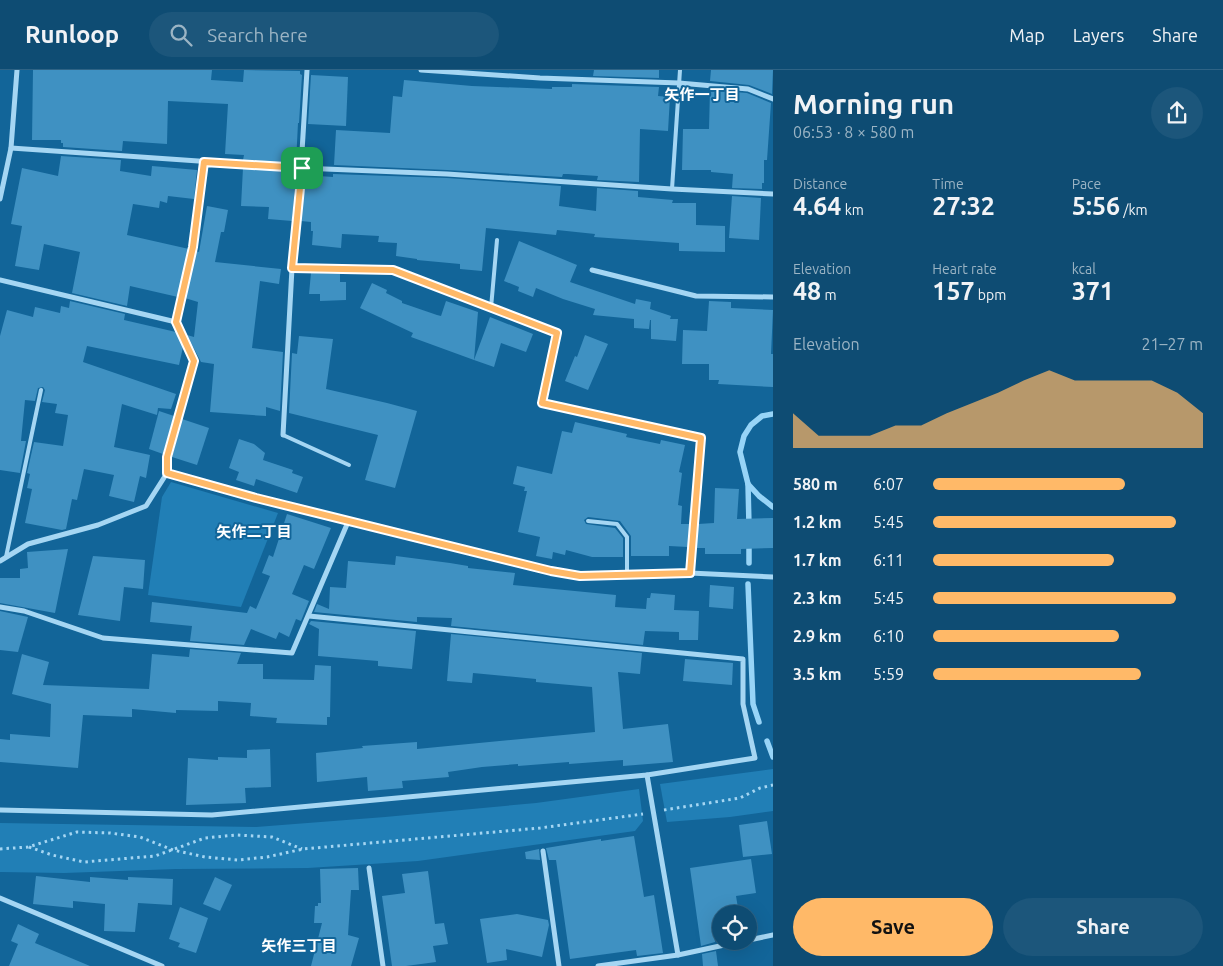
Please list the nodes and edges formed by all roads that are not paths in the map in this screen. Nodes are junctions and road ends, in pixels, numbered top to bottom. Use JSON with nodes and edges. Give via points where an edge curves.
{"nodes":[{"id":1,"x":17,"y":70,"type":"edge"},
{"id":2,"x":307,"y":70,"type":"edge"},
{"id":3,"x":421,"y":70,"type":"edge"},
{"id":4,"x":680,"y":70,"type":"edge"},
{"id":5,"x":679,"y":83,"type":"junction"},
{"id":6,"x":773,"y":99,"type":"edge"},
{"id":7,"x":11,"y":148,"type":"junction"},
{"id":8,"x":204,"y":162,"type":"junction"},
{"id":9,"x":302,"y":168,"type":"junction"},
{"id":10,"x":672,"y":189,"type":"junction"},
{"id":11,"x":773,"y":194,"type":"edge"},
{"id":12,"x":0,"y":200,"type":"edge"},
{"id":13,"x":497,"y":240,"type":"dead end"},
{"id":14,"x":292,"y":268,"type":"junction"},
{"id":15,"x":592,"y":270,"type":"dead end"},
{"id":16,"x":0,"y":280,"type":"edge"},
{"id":17,"x":773,"y":297,"type":"edge"},
{"id":18,"x":491,"y":308,"type":"junction"},
{"id":19,"x":176,"y":322,"type":"junction"},
{"id":20,"x":41,"y":390,"type":"dead end"},
{"id":21,"x":283,"y":435,"type":"joint"},
{"id":22,"x":349,"y":465,"type":"dead end"},
{"id":23,"x":167,"y":473,"type":"junction"},
{"id":24,"x":588,"y":521,"type":"dead end"},
{"id":25,"x":348,"y":522,"type":"junction"},
{"id":26,"x":6,"y":557,"type":"junction"},
{"id":27,"x":0,"y":561,"type":"edge"},
{"id":28,"x":690,"y":573,"type":"junction"},
{"id":29,"x":627,"y":575,"type":"junction"},
{"id":30,"x":773,"y":577,"type":"edge"},
{"id":31,"x":0,"y":607,"type":"edge"},
{"id":32,"x":309,"y":616,"type":"junction"},
{"id":33,"x":647,"y":775,"type":"junction"},
{"id":34,"x":0,"y":810,"type":"edge"},
{"id":35,"x":543,"y":852,"type":"dead end"},
{"id":36,"x":369,"y":868,"type":"dead end"},
{"id":37,"x":0,"y":898,"type":"edge"},
{"id":38,"x":773,"y":935,"type":"edge"},
{"id":39,"x":757,"y":938,"type":"edge"},
{"id":40,"x":712,"y":948,"type":"edge"},
{"id":41,"x":678,"y":955,"type":"junction"},
{"id":42,"x":162,"y":966,"type":"edge"},
{"id":43,"x":383,"y":966,"type":"edge"},
{"id":44,"x":559,"y":966,"type":"edge"},
{"id":45,"x":598,"y":966,"type":"edge"}],
"edges":[{"from":1,"to":7,"type":"street"},
{"from":2,"to":9,"type":"street"},
{"from":3,"to":5,"type":"street"},
{"from":4,"to":5,"type":"lane"},
{"from":5,"to":6,"type":"street","via":[[748,89]]},
{"from":5,"to":10,"type":"lane"},
{"from":7,"to":8,"type":"street"},
{"from":7,"to":12,"type":"street"},
{"from":8,"to":9,"type":"street"},
{"from":8,"to":19,"type":"lane","via":[[193,247]]},
{"from":9,"to":10,"type":"street"},
{"from":9,"to":14,"type":"street"},
{"from":10,"to":11,"type":"street"},
{"from":13,"to":18,"type":"lane"},
{"from":14,"to":18,"type":"street","via":[[393,270]]},
{"from":14,"to":21,"type":"street"},
{"from":15,"to":17,"type":"street","via":[[696,296]]},
{"from":16,"to":19,"type":"street"},
{"from":18,"to":28,"type":"street","via":[[557,333],[542,403],[701,438]]},
{"from":19,"to":23,"type":"street","via":[[194,361],[167,457]]},
{"from":20,"to":26,"type":"lane"},
{"from":21,"to":22,"type":"lane"},
{"from":23,"to":25,"type":"street"},
{"from":23,"to":26,"type":"street","via":[[146,506],[98,526],[28,544]]},
{"from":24,"to":29,"type":"lane","via":[[617,524],[628,538]]},
{"from":25,"to":29,"type":"street","via":[[551,571],[580,576]]},
{"from":25,"to":32,"type":"street"},
{"from":26,"to":27,"type":"street"},
{"from":28,"to":29,"type":"street"},
{"from":28,"to":30,"type":"street"},
{"from":31,"to":32,"type":"street","via":[[24,611],[103,638],[292,653]]},
{"from":32,"to":33,"type":"street","via":[[743,659],[743,704],[755,758]]},
{"from":33,"to":34,"type":"street","via":[[212,815]]},
{"from":33,"to":41,"type":"street"},
{"from":35,"to":44,"type":"street"},
{"from":36,"to":43,"type":"street"},
{"from":37,"to":42,"type":"street"},
{"from":38,"to":39,"type":"street"},
{"from":40,"to":41,"type":"street"},
{"from":41,"to":45,"type":"street"}]}
